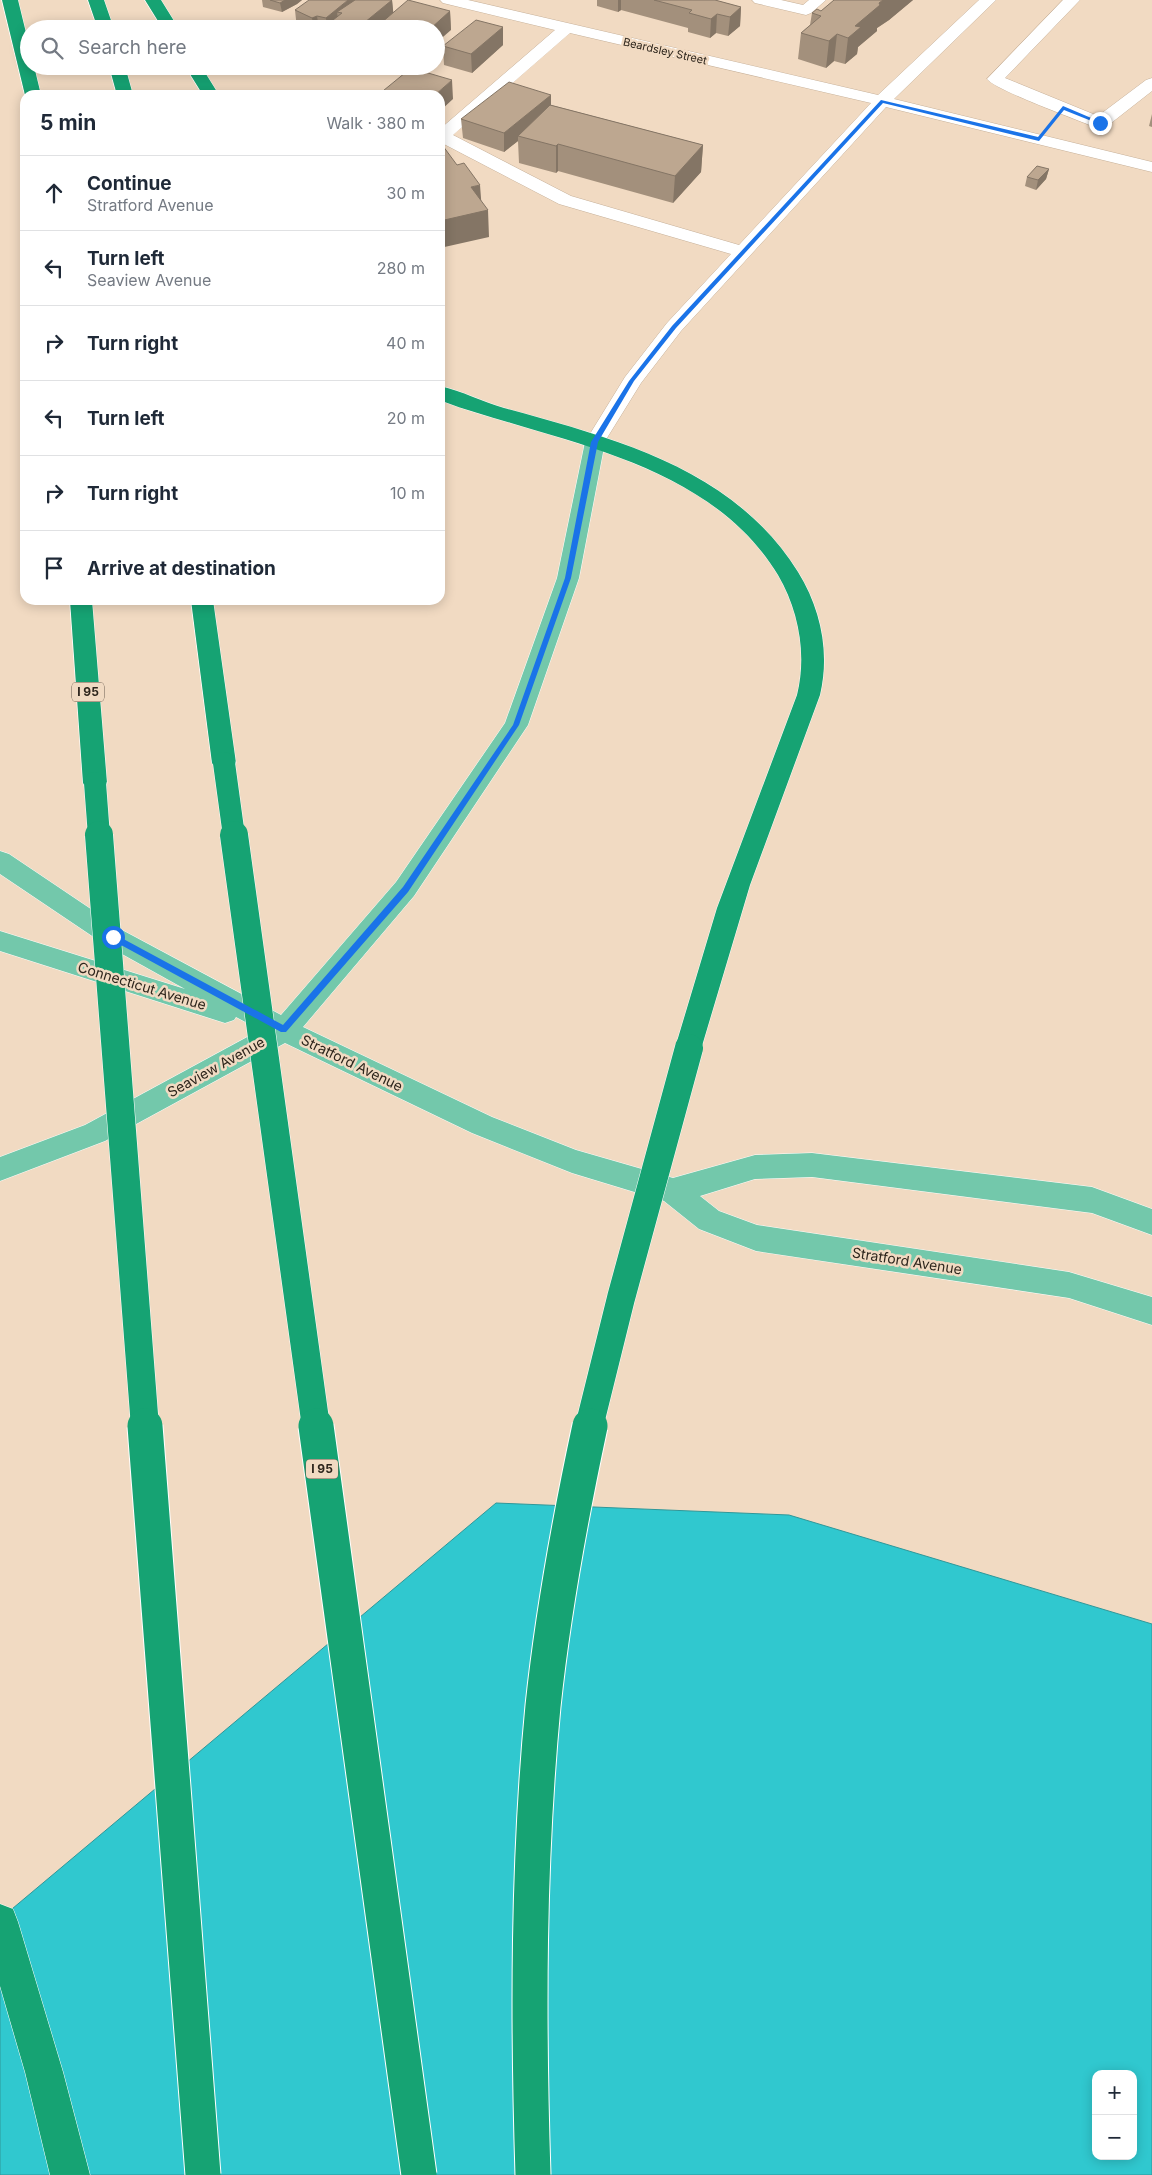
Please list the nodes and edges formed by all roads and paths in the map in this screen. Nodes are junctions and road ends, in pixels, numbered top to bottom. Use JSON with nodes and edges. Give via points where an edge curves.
{"nodes":[{"id":1,"x":10,"y":0,"type":"edge"},
{"id":2,"x":96,"y":0,"type":"edge"},
{"id":3,"x":153,"y":0,"type":"edge"},
{"id":4,"x":448,"y":0,"type":"edge"},
{"id":5,"x":760,"y":0,"type":"edge"},
{"id":6,"x":818,"y":0,"type":"edge"},
{"id":7,"x":988,"y":0,"type":"edge"},
{"id":8,"x":1072,"y":0,"type":"edge"},
{"id":9,"x":103,"y":20,"type":"edge"},
{"id":10,"x":165,"y":20,"type":"edge"},
{"id":11,"x":566,"y":28,"type":"junction"},
{"id":12,"x":20,"y":41,"type":"edge"},
{"id":13,"x":28,"y":75,"type":"edge"},
{"id":14,"x":119,"y":75,"type":"edge"},
{"id":15,"x":199,"y":75,"type":"edge"},
{"id":16,"x":1152,"y":83,"type":"edge"},
{"id":17,"x":32,"y":90,"type":"edge"},
{"id":18,"x":124,"y":90,"type":"edge"},
{"id":19,"x":208,"y":90,"type":"edge"},
{"id":20,"x":882,"y":101,"type":"junction"},
{"id":21,"x":1063,"y":108,"type":"junction"},
{"id":22,"x":1046,"y":130,"type":"junction"},
{"id":23,"x":445,"y":133,"type":"edge"},
{"id":24,"x":445,"y":138,"type":"edge"},
{"id":25,"x":1152,"y":166,"type":"edge"},
{"id":26,"x":742,"y":252,"type":"junction"},
{"id":27,"x":445,"y":394,"type":"edge"},
{"id":28,"x":594,"y":442,"type":"junction"},
{"id":29,"x":81,"y":605,"type":"edge"},
{"id":30,"x":203,"y":605,"type":"edge"},
{"id":31,"x":0,"y":861,"type":"edge"},
{"id":32,"x":0,"y":942,"type":"edge"},
{"id":33,"x":284,"y":1030,"type":"junction"},
{"id":34,"x":0,"y":1169,"type":"edge"},
{"id":35,"x":672,"y":1191,"type":"junction"},
{"id":36,"x":1152,"y":1222,"type":"edge"},
{"id":37,"x":1152,"y":1311,"type":"edge"},
{"id":38,"x":0,"y":1922,"type":"edge"},
{"id":39,"x":70,"y":2175,"type":"edge"},
{"id":40,"x":203,"y":2175,"type":"edge"},
{"id":41,"x":419,"y":2175,"type":"edge"},
{"id":42,"x":533,"y":2175,"type":"edge"}],
"edges":[{"from":1,"to":12,"type":"highway"},
{"from":2,"to":9,"type":"highway"},
{"from":3,"to":10,"type":"highway"},
{"from":4,"to":11,"type":"street","name":"Beardsley Street"},
{"from":5,"to":6,"type":"street","via":[[806,10]]},
{"from":7,"to":20,"type":"street","name":"Seaview Avenue"},
{"from":8,"to":21,"type":"street","via":[[995,79]]},
{"from":11,"to":20,"type":"street","name":"Beardsley Street"},
{"from":11,"to":23,"type":"street"},
{"from":13,"to":17,"type":"highway"},
{"from":14,"to":18,"type":"highway"},
{"from":15,"to":19,"type":"highway"},
{"from":16,"to":21,"type":"street","via":[[1100,123]]},
{"from":20,"to":22,"type":"street","name":"Beardsley Street"},
{"from":20,"to":26,"type":"street","name":"Seaview Avenue"},
{"from":21,"to":22,"type":"street"},
{"from":22,"to":25,"type":"street","name":"Beardsley Street"},
{"from":24,"to":26,"type":"street","via":[[564,200]]},
{"from":26,"to":28,"type":"street","name":"Seaview Avenue","via":[[674,327],[632,381]]},
{"from":27,"to":28,"type":"highway"},
{"from":28,"to":33,"type":"main road","name":"Seaview Avenue","via":[[568,578],[516,725],[405,890]]},
{"from":28,"to":42,"type":"highway","bridge":true,"via":[[678,475],[739,513],[786,570],[804,611],[813,656],[806,702],[732,898],[711,964],[599,1387],[564,1550],[541,1736],[532,1848],[528,1967]]},
{"from":29,"to":40,"type":"highway","number":"I 95","bridge":true},
{"from":30,"to":41,"type":"highway","number":"I 95","bridge":true},
{"from":31,"to":33,"type":"main road","name":"Stratford Avenue","via":[[113,937]]},
{"from":32,"to":33,"type":"main road","name":"Connecticut Avenue"},
{"from":33,"to":34,"type":"main road","name":"Seaview Avenue","via":[[95,1133]]},
{"from":33,"to":35,"type":"main road","name":"Stratford Avenue","via":[[482,1126],[572,1161]]},
{"from":35,"to":36,"type":"main road","via":[[756,1167],[812,1165],[1092,1200]]},
{"from":35,"to":37,"type":"main road","name":"Stratford Avenue","via":[[709,1220],[756,1238],[1069,1286]]},
{"from":38,"to":39,"type":"highway"}]}
